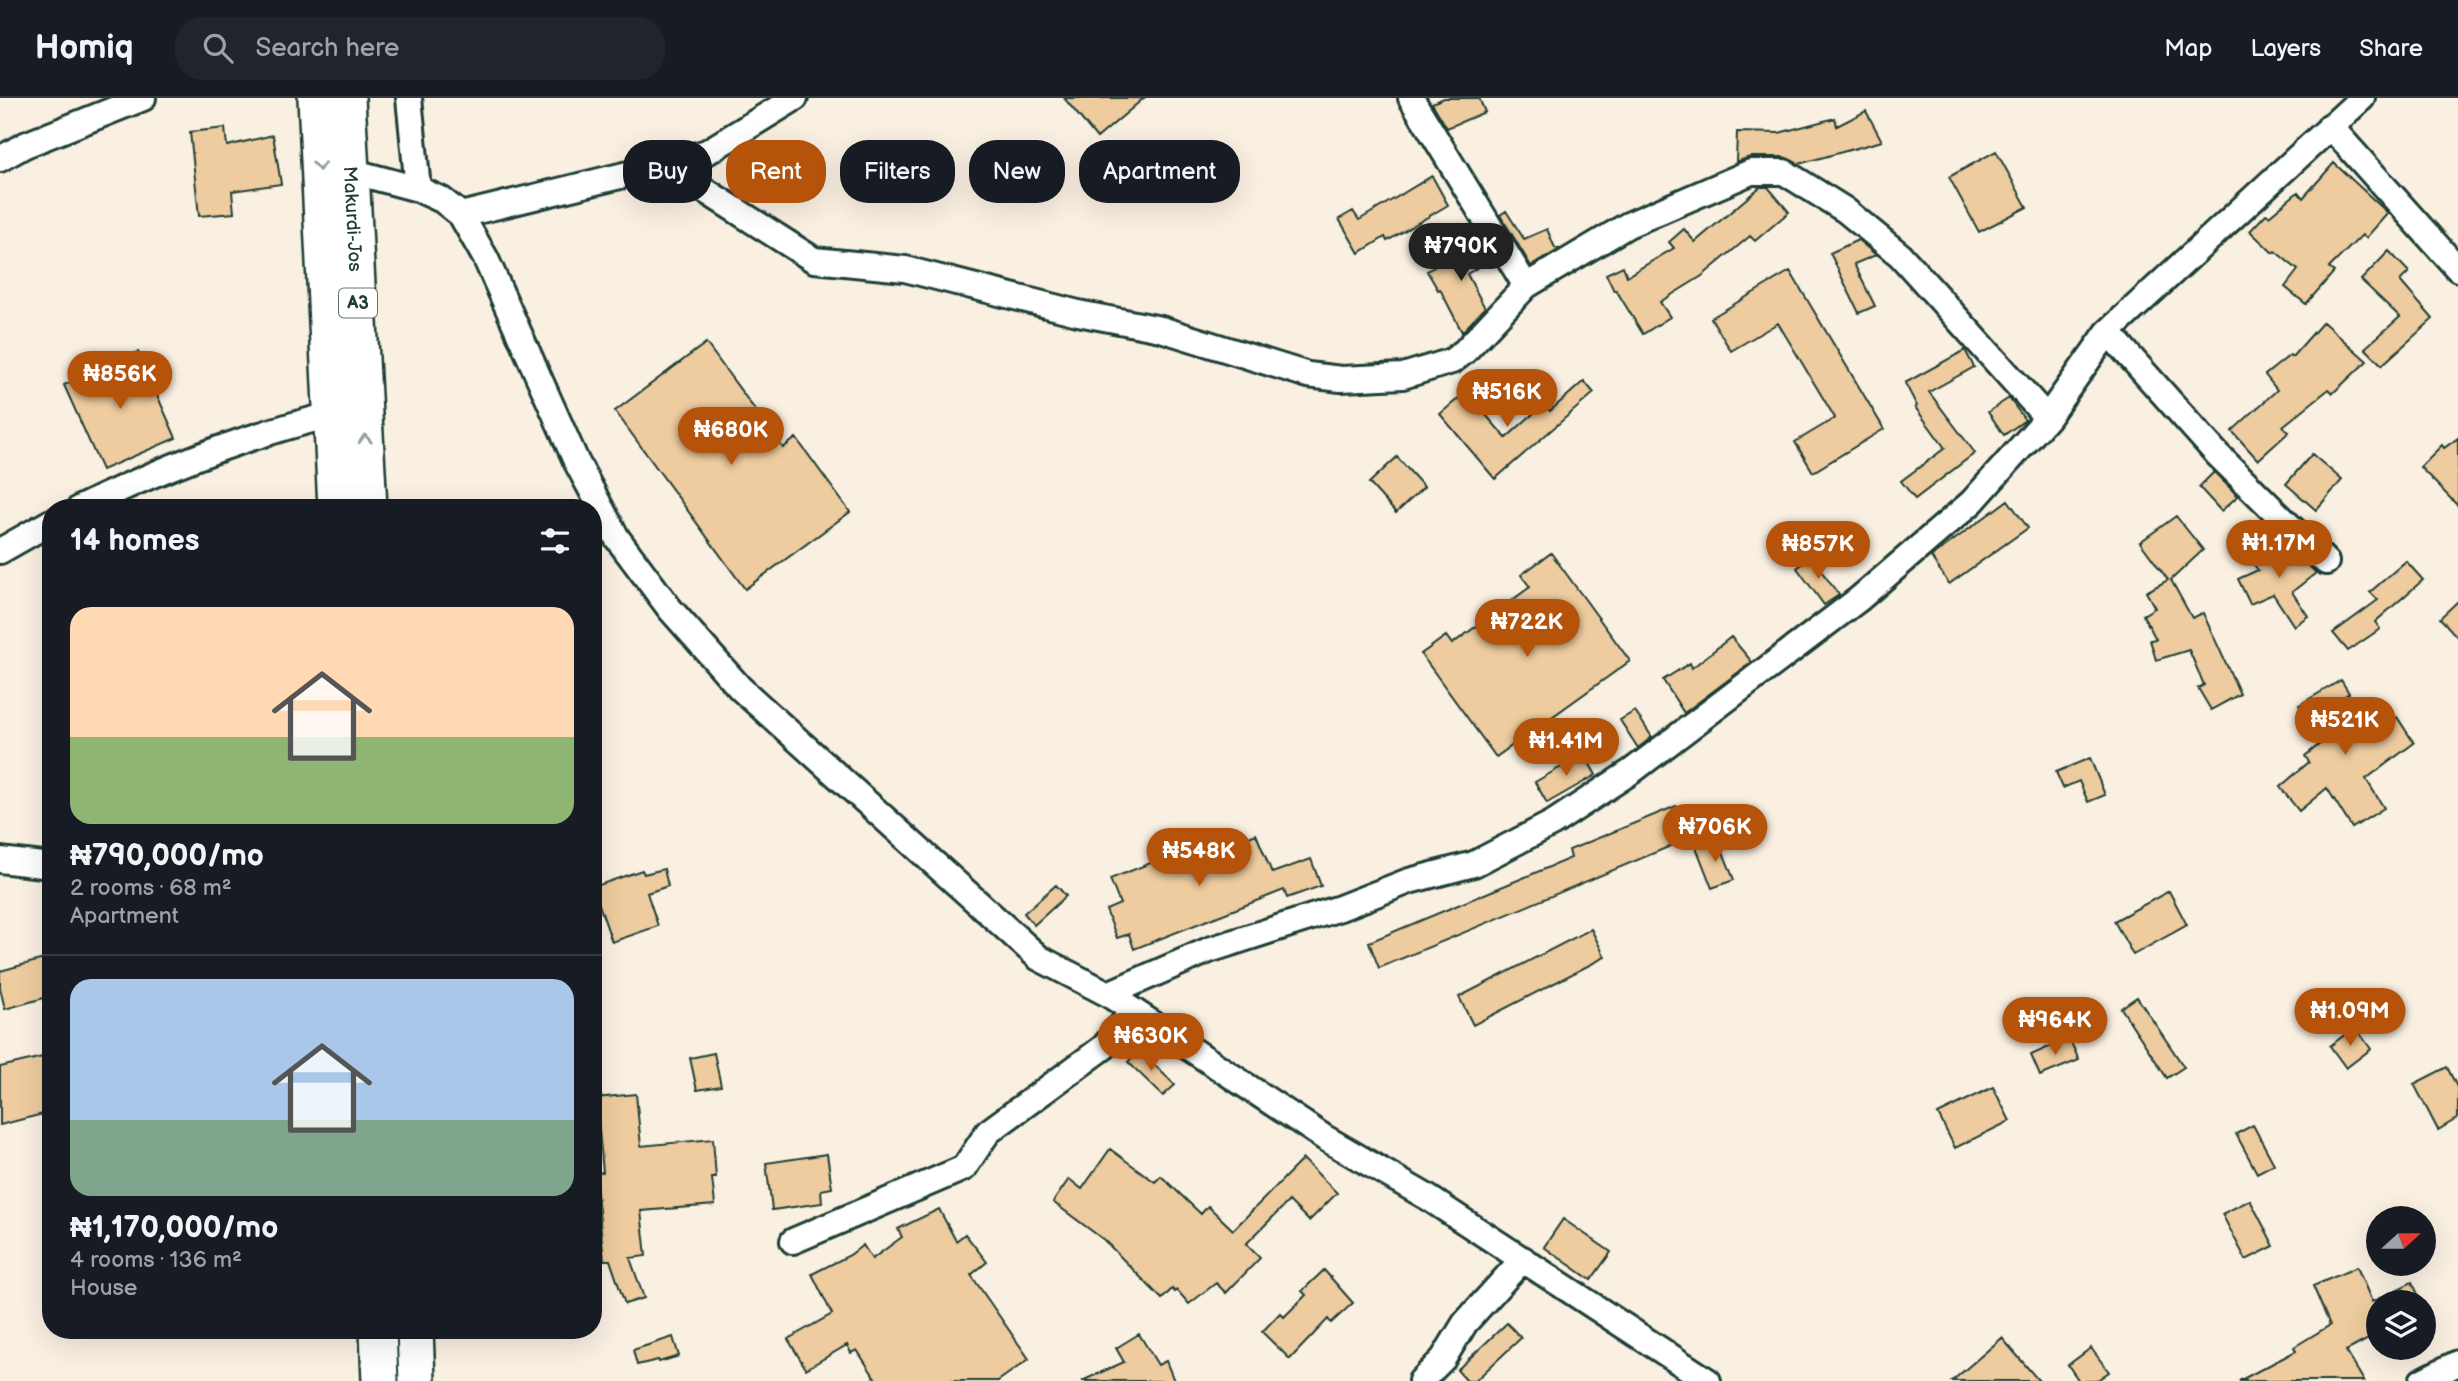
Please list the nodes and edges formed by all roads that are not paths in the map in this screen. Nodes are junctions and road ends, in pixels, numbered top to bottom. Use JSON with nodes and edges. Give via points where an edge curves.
{"nodes":[{"id":1,"x":143,"y":98,"type":"edge"},
{"id":2,"x":316,"y":98,"type":"edge"},
{"id":3,"x":346,"y":98,"type":"edge"},
{"id":4,"x":409,"y":98,"type":"edge"},
{"id":5,"x":795,"y":98,"type":"edge"},
{"id":6,"x":1411,"y":98,"type":"edge"},
{"id":7,"x":2362,"y":98,"type":"edge"},
{"id":8,"x":2330,"y":126,"type":"junction"},
{"id":9,"x":712,"y":149,"type":"edge"},
{"id":10,"x":0,"y":159,"type":"edge"},
{"id":11,"x":351,"y":171,"type":"junction"},
{"id":12,"x":623,"y":175,"type":"edge"},
{"id":13,"x":418,"y":189,"type":"junction"},
{"id":14,"x":712,"y":195,"type":"edge"},
{"id":15,"x":461,"y":215,"type":"junction"},
{"id":16,"x":2458,"y":269,"type":"edge"},
{"id":17,"x":1526,"y":286,"type":"junction"},
{"id":18,"x":2108,"y":332,"type":"junction"},
{"id":19,"x":331,"y":415,"type":"junction"},
{"id":20,"x":2047,"y":418,"type":"junction"},
{"id":21,"x":98,"y":499,"type":"edge"},
{"id":22,"x":336,"y":499,"type":"edge"},
{"id":23,"x":369,"y":499,"type":"edge"},
{"id":24,"x":596,"y":499,"type":"edge"},
{"id":25,"x":602,"y":510,"type":"edge"},
{"id":26,"x":42,"y":527,"type":"edge"},
{"id":27,"x":0,"y":551,"type":"edge"},
{"id":28,"x":2326,"y":562,"type":"dead end"},
{"id":29,"x":0,"y":860,"type":"edge"},
{"id":30,"x":42,"y":865,"type":"edge"},
{"id":31,"x":1108,"y":994,"type":"junction"},
{"id":32,"x":1133,"y":1011,"type":"junction"},
{"id":33,"x":793,"y":1241,"type":"dead end"},
{"id":34,"x":1523,"y":1259,"type":"junction"},
{"id":35,"x":378,"y":1339,"type":"edge"},
{"id":36,"x":416,"y":1339,"type":"edge"},
{"id":37,"x":2458,"y":1363,"type":"edge"},
{"id":38,"x":380,"y":1381,"type":"edge"},
{"id":39,"x":418,"y":1381,"type":"edge"},
{"id":40,"x":1421,"y":1381,"type":"edge"},
{"id":41,"x":1708,"y":1381,"type":"edge"},
{"id":42,"x":2422,"y":1381,"type":"edge"}],
"edges":[{"from":1,"to":10,"type":"street"},
{"from":2,"to":19,"type":"highway","name":"Makurdi-Jos","number":"A3","one_way":true},
{"from":3,"to":11,"type":"highway","name":"Makurdi-Jos","number":"A3"},
{"from":4,"to":13,"type":"street"},
{"from":5,"to":9,"type":"street"},
{"from":6,"to":17,"type":"street"},
{"from":7,"to":8,"type":"street"},
{"from":8,"to":16,"type":"street"},
{"from":8,"to":18,"type":"street"},
{"from":11,"to":13,"type":"street"},
{"from":23,"to":11,"type":"highway","name":"Makurdi-Jos","number":"A3","one_way":true},
{"from":12,"to":15,"type":"street"},
{"from":13,"to":15,"type":"street"},
{"from":14,"to":17,"type":"street","via":[[814,260],[905,269],[1161,329],[1308,375],[1341,379],[1403,376],[1452,360]]},
{"from":15,"to":24,"type":"street","via":[[486,259]]},
{"from":17,"to":20,"type":"street","via":[[1662,209],[1752,172],[1784,172],[1845,210],[1900,255]]},
{"from":18,"to":20,"type":"street"},
{"from":18,"to":28,"type":"street","via":[[2217,454]]},
{"from":19,"to":21,"type":"street","via":[[274,429]]},
{"from":19,"to":22,"type":"highway","name":"Makurdi-Jos","number":"A3"},
{"from":20,"to":31,"type":"street","via":[[1972,502],[1859,599],[1632,771],[1553,823],[1474,864],[1409,881],[1209,950]]},
{"from":25,"to":31,"type":"street","via":[[617,538],[670,609],[740,688],[1039,958]]},
{"from":26,"to":27,"type":"street"},
{"from":29,"to":30,"type":"street"},
{"from":31,"to":32,"type":"street"},
{"from":32,"to":33,"type":"street","via":[[1104,1047],[988,1132],[964,1168]]},
{"from":32,"to":34,"type":"street","via":[[1325,1138]]},
{"from":34,"to":40,"type":"street"},
{"from":34,"to":41,"type":"street"},
{"from":35,"to":38,"type":"highway"},
{"from":36,"to":39,"type":"highway"},
{"from":37,"to":42,"type":"street"}]}
